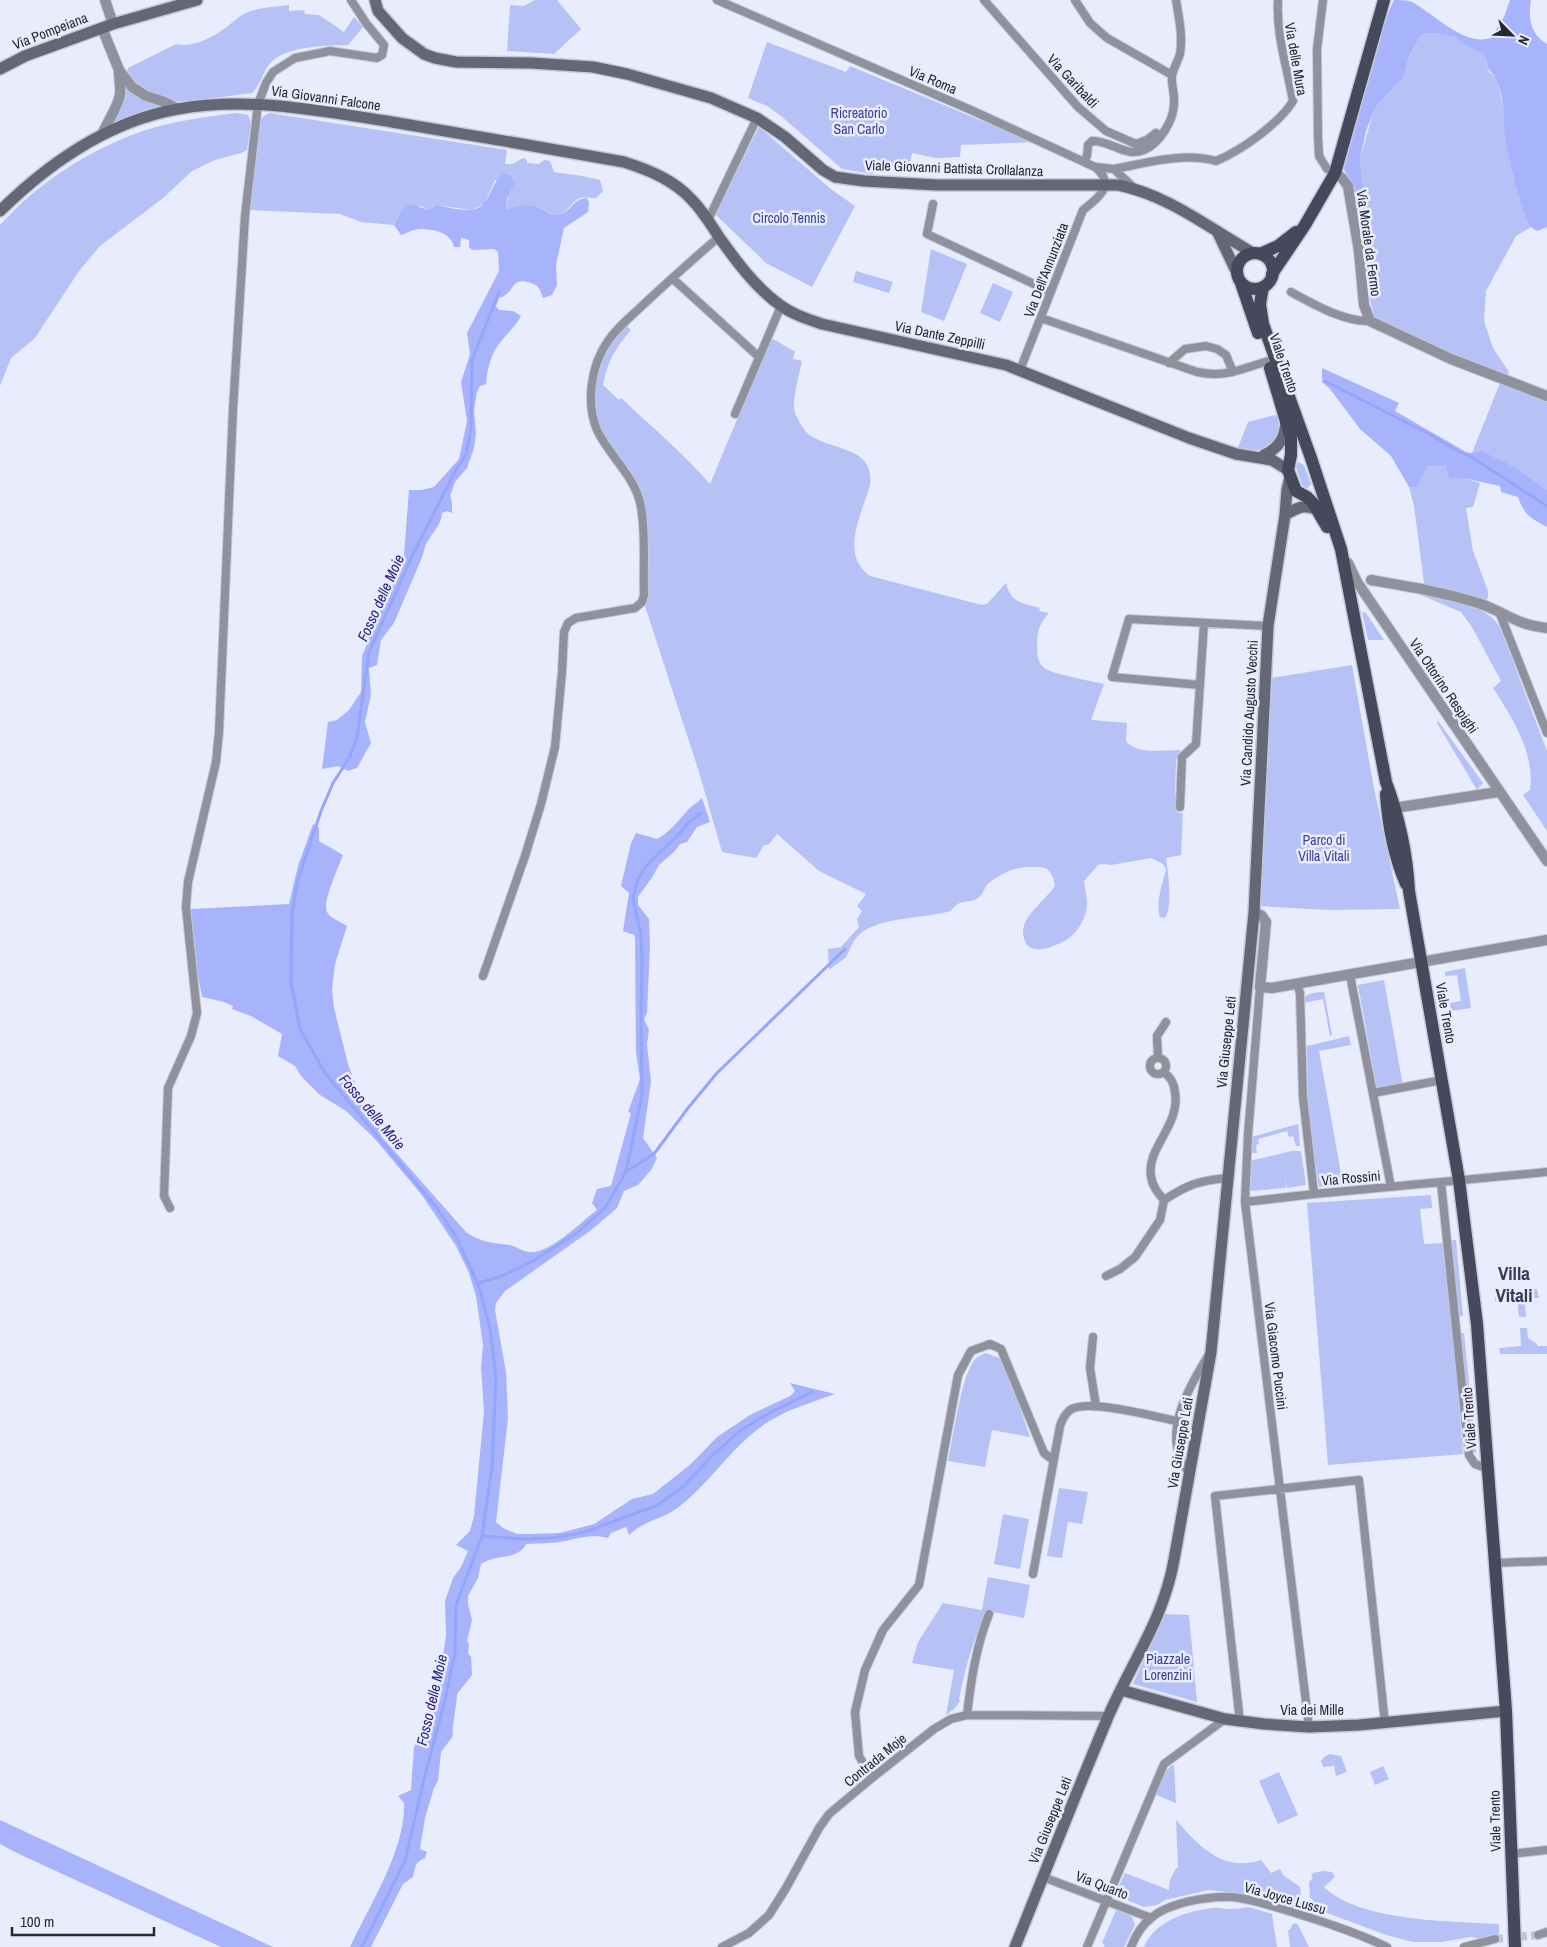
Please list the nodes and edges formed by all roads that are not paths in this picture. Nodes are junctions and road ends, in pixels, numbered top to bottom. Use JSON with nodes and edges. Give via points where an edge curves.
{"nodes":[{"id":1,"x":105,"y":0,"type":"edge"},
{"id":2,"x":197,"y":0,"type":"edge"},
{"id":3,"x":351,"y":0,"type":"edge"},
{"id":4,"x":367,"y":0,"type":"edge"},
{"id":5,"x":717,"y":0,"type":"edge"},
{"id":6,"x":984,"y":0,"type":"edge"},
{"id":7,"x":1075,"y":0,"type":"edge"},
{"id":8,"x":1176,"y":0,"type":"edge"},
{"id":9,"x":1278,"y":0,"type":"edge"},
{"id":10,"x":1323,"y":0,"type":"edge"},
{"id":11,"x":1384,"y":0,"type":"edge"},
{"id":12,"x":377,"y":6,"type":"edge"},
{"id":13,"x":107,"y":26,"type":"junction"},
{"id":14,"x":0,"y":69,"type":"edge"},
{"id":15,"x":119,"y":70,"type":"junction"},
{"id":16,"x":1172,"y":75,"type":"junction"},
{"id":17,"x":258,"y":104,"type":"junction"},
{"id":18,"x":178,"y":109,"type":"junction"},
{"id":19,"x":757,"y":118,"type":"junction"},
{"id":20,"x":102,"y":135,"type":"junction"},
{"id":21,"x":1160,"y":136,"type":"junction"},
{"id":22,"x":1084,"y":162,"type":"junction"},
{"id":23,"x":1095,"y":167,"type":"junction"},
{"id":24,"x":1114,"y":169,"type":"junction"},
{"id":25,"x":1331,"y":171,"type":"junction"},
{"id":26,"x":671,"y":182,"type":"joint"},
{"id":27,"x":1105,"y":185,"type":"junction"},
{"id":28,"x":1134,"y":188,"type":"junction"},
{"id":29,"x":933,"y":204,"type":"dead end"},
{"id":30,"x":0,"y":211,"type":"edge"},
{"id":31,"x":708,"y":220,"type":"junction"},
{"id":32,"x":1305,"y":225,"type":"junction"},
{"id":33,"x":1217,"y":230,"type":"junction"},
{"id":34,"x":719,"y":237,"type":"junction"},
{"id":35,"x":1257,"y":253,"type":"junction"},
{"id":36,"x":1272,"y":274,"type":"junction"},
{"id":37,"x":1239,"y":277,"type":"junction"},
{"id":38,"x":672,"y":278,"type":"junction"},
{"id":39,"x":1263,"y":287,"type":"junction"},
{"id":40,"x":1050,"y":292,"type":"junction"},
{"id":41,"x":1291,"y":292,"type":"dead end"},
{"id":42,"x":781,"y":306,"type":"junction"},
{"id":43,"x":1041,"y":318,"type":"junction"},
{"id":44,"x":1370,"y":321,"type":"junction"},
{"id":45,"x":759,"y":357,"type":"junction"},
{"id":46,"x":1268,"y":362,"type":"junction"},
{"id":47,"x":1169,"y":363,"type":"junction"},
{"id":48,"x":1020,"y":370,"type":"junction"},
{"id":49,"x":1233,"y":372,"type":"junction"},
{"id":50,"x":1547,"y":396,"type":"edge"},
{"id":51,"x":735,"y":414,"type":"dead end"},
{"id":52,"x":1286,"y":417,"type":"junction"},
{"id":53,"x":1248,"y":455,"type":"junction"},
{"id":54,"x":1264,"y":455,"type":"junction"},
{"id":55,"x":1291,"y":455,"type":"junction"},
{"id":56,"x":1311,"y":458,"type":"junction"},
{"id":57,"x":1289,"y":474,"type":"junction"},
{"id":58,"x":1319,"y":483,"type":"junction"},
{"id":59,"x":1305,"y":496,"type":"junction"},
{"id":60,"x":1318,"y":510,"type":"junction"},
{"id":61,"x":1285,"y":514,"type":"junction"},
{"id":62,"x":1331,"y":520,"type":"junction"},
{"id":63,"x":1349,"y":566,"type":"junction"},
{"id":64,"x":1371,"y":580,"type":"junction"},
{"id":65,"x":1361,"y":588,"type":"junction"},
{"id":66,"x":1349,"y":595,"type":"junction"},
{"id":67,"x":1500,"y":614,"type":"junction"},
{"id":68,"x":1204,"y":623,"type":"junction"},
{"id":69,"x":1268,"y":626,"type":"junction"},
{"id":70,"x":1547,"y":628,"type":"edge"},
{"id":71,"x":1200,"y":685,"type":"junction"},
{"id":72,"x":1547,"y":733,"type":"edge"},
{"id":73,"x":1498,"y":792,"type":"junction"},
{"id":74,"x":1180,"y":807,"type":"dead end"},
{"id":75,"x":1391,"y":809,"type":"junction"},
{"id":76,"x":1547,"y":861,"type":"edge"},
{"id":77,"x":1254,"y":913,"type":"junction"},
{"id":78,"x":1547,"y":940,"type":"edge"},
{"id":79,"x":1422,"y":962,"type":"junction"},
{"id":80,"x":1350,"y":975,"type":"junction"},
{"id":81,"x":483,"y":976,"type":"dead end"},
{"id":82,"x":1297,"y":984,"type":"junction"},
{"id":83,"x":1260,"y":987,"type":"junction"},
{"id":84,"x":1166,"y":1022,"type":"dead end"},
{"id":85,"x":1158,"y":1058,"type":"junction"},
{"id":86,"x":1164,"y":1072,"type":"junction"},
{"id":87,"x":1442,"y":1080,"type":"junction"},
{"id":88,"x":1373,"y":1093,"type":"junction"},
{"id":89,"x":1547,"y":1172,"type":"edge"},
{"id":90,"x":1227,"y":1178,"type":"junction"},
{"id":91,"x":1460,"y":1180,"type":"junction"},
{"id":92,"x":1441,"y":1182,"type":"junction"},
{"id":93,"x":1391,"y":1186,"type":"junction"},
{"id":94,"x":1314,"y":1194,"type":"junction"},
{"id":95,"x":1164,"y":1200,"type":"junction"},
{"id":96,"x":1245,"y":1202,"type":"junction"},
{"id":97,"x":170,"y":1208,"type":"dead end"},
{"id":98,"x":1106,"y":1276,"type":"dead end"},
{"id":99,"x":1093,"y":1337,"type":"dead end"},
{"id":100,"x":1211,"y":1352,"type":"junction"},
{"id":101,"x":1096,"y":1406,"type":"junction"},
{"id":102,"x":1176,"y":1421,"type":"junction"},
{"id":103,"x":1052,"y":1460,"type":"junction"},
{"id":104,"x":1488,"y":1469,"type":"junction"},
{"id":105,"x":1190,"y":1474,"type":"junction"},
{"id":106,"x":1280,"y":1489,"type":"junction"},
{"id":107,"x":1547,"y":1561,"type":"edge"},
{"id":108,"x":1495,"y":1563,"type":"junction"},
{"id":109,"x":1033,"y":1574,"type":"dead end"},
{"id":110,"x":988,"y":1614,"type":"dead end"},
{"id":111,"x":1121,"y":1690,"type":"junction"},
{"id":112,"x":1506,"y":1711,"type":"junction"},
{"id":113,"x":967,"y":1715,"type":"junction"},
{"id":114,"x":1109,"y":1716,"type":"junction"},
{"id":115,"x":1225,"y":1719,"type":"junction"},
{"id":116,"x":1240,"y":1722,"type":"junction"},
{"id":117,"x":1385,"y":1722,"type":"junction"},
{"id":118,"x":1309,"y":1727,"type":"junction"},
{"id":119,"x":872,"y":1778,"type":"junction"},
{"id":120,"x":1547,"y":1850,"type":"edge"},
{"id":121,"x":1511,"y":1854,"type":"junction"},
{"id":122,"x":1043,"y":1877,"type":"junction"},
{"id":123,"x":1106,"y":1900,"type":"junction"},
{"id":124,"x":1150,"y":1918,"type":"junction"},
{"id":125,"x":1547,"y":1932,"type":"edge"},
{"id":126,"x":1538,"y":1935,"type":"tunnel mouth"},
{"id":127,"x":1495,"y":1939,"type":"tunnel mouth"},
{"id":128,"x":722,"y":1947,"type":"edge"},
{"id":129,"x":1016,"y":1947,"type":"edge"},
{"id":130,"x":1087,"y":1947,"type":"edge"},
{"id":131,"x":1130,"y":1947,"type":"edge"},
{"id":132,"x":1387,"y":1947,"type":"edge"},
{"id":133,"x":1464,"y":1947,"type":"edge"},
{"id":134,"x":1515,"y":1947,"type":"edge"}],
"edges":[{"from":1,"to":13,"type":"street"},
{"from":2,"to":13,"type":"main road","name":"Via Pompeiana"},
{"from":3,"to":17,"type":"street","via":[[384,45],[382,55],[377,58],[330,51],[295,58],[273,72]]},
{"from":4,"to":12,"type":"main road","name":"Viale Giovanni Battista Crollalanza"},
{"from":5,"to":22,"type":"street","name":"Via Roma"},
{"from":6,"to":21,"type":"street","name":"Via Garibaldi","via":[[1078,107],[1106,132],[1136,144],[1156,133]]},
{"from":7,"to":16,"type":"street","via":[[1090,24],[1107,38]]},
{"from":8,"to":16,"type":"street","via":[[1181,42]]},
{"from":9,"to":24,"type":"street","name":"Via delle Mura","via":[[1277,28],[1293,101],[1288,110],[1256,137],[1216,160],[1182,157]]},
{"from":10,"to":25,"type":"street","via":[[1317,49],[1318,137],[1320,161]]},
{"from":11,"to":25,"type":"main road","via":[[1349,125]]},
{"from":12,"to":19,"type":"main road","name":"Viale Giovanni Battista Crollalanza","via":[[402,38],[435,58],[456,62],[593,67],[711,98]]},
{"from":13,"to":14,"type":"main road","name":"Via Pompeiana","via":[[25,56]]},
{"from":13,"to":15,"type":"street"},
{"from":15,"to":18,"type":"street","via":[[132,87]]},
{"from":15,"to":20,"type":"street","via":[[120,94]]},
{"from":16,"to":21,"type":"street","via":[[1173,114]]},
{"from":17,"to":18,"type":"main road","name":"Via Giovanni Falcone"},
{"from":17,"to":26,"type":"main road","name":"Via Giovanni Falcone","via":[[379,120],[624,162],[652,171]]},
{"from":17,"to":97,"type":"street","via":[[246,212],[235,380],[219,732],[216,762],[188,882],[186,907],[197,1013],[191,1036],[168,1088],[164,1196]]},
{"from":18,"to":20,"type":"main road","name":"Via Giovanni Falcone"},
{"from":19,"to":27,"type":"main road","name":"Viale Giovanni Battista Crollalanza","via":[[823,170],[842,178],[937,186]]},
{"from":19,"to":31,"type":"street"},
{"from":20,"to":30,"type":"main road","name":"Via Giovanni Falcone","via":[[52,166]]},
{"from":21,"to":22,"type":"street","via":[[1144,150],[1129,152],[1092,141]]},
{"from":22,"to":23,"type":"street","name":"Via Roma"},
{"from":23,"to":24,"type":"street","name":"Via Roma"},
{"from":23,"to":27,"type":"street","via":[[1102,172]]},
{"from":24,"to":28,"type":"street"},
{"from":25,"to":32,"type":"main road"},
{"from":25,"to":44,"type":"street","name":"Via Morale da Fermo","via":[[1348,186],[1364,305]]},
{"from":26,"to":31,"type":"main road","name":"Via Dante Zeppilli"},
{"from":27,"to":28,"type":"main road","name":"Viale Giovanni Battista Crollalanza"},
{"from":27,"to":40,"type":"street","name":"Via Dell'Annunziata","via":[[1101,196],[1083,210]]},
{"from":28,"to":33,"type":"main road","name":"Viale Giovanni Battista Crollalanza"},
{"from":29,"to":40,"type":"street","via":[[927,234]]},
{"from":31,"to":34,"type":"main road","name":"Via Dante Zeppilli"},
{"from":32,"to":35,"type":"main road","via":[[1278,246]]},
{"from":32,"to":36,"type":"main road"},
{"from":33,"to":35,"type":"main road","name":"Viale Giovanni Battista Crollalanza"},
{"from":33,"to":37,"type":"main road"},
{"from":34,"to":38,"type":"street"},
{"from":34,"to":42,"type":"main road","name":"Via Dante Zeppilli","via":[[741,266]]},
{"from":35,"to":36,"type":"main road","via":[[1270,262]]},
{"from":35,"to":37,"type":"main road","via":[[1242,258]]},
{"from":36,"to":39,"type":"main road"},
{"from":37,"to":39,"type":"main road","via":[[1251,288]]},
{"from":37,"to":46,"type":"main road","name":"Viale Trento"},
{"from":38,"to":45,"type":"street"},
{"from":38,"to":81,"type":"street","via":[[608,341],[600,356],[592,386],[592,414],[598,432],[627,474],[641,508],[642,603],[635,608],[568,622],[564,632],[554,747],[541,804]]},
{"from":39,"to":56,"type":"main road","name":"Viale Trento","via":[[1260,304],[1263,324]]},
{"from":40,"to":43,"type":"street","name":"Via Dell'Annunziata"},
{"from":41,"to":44,"type":"street","via":[[1326,310],[1361,322]]},
{"from":42,"to":45,"type":"street"},
{"from":42,"to":48,"type":"main road","name":"Via Dante Zeppilli","via":[[822,324]]},
{"from":43,"to":47,"type":"street"},
{"from":43,"to":48,"type":"street","name":"Via Dell'Annunziata"},
{"from":44,"to":50,"type":"street","via":[[1451,359]]},
{"from":45,"to":51,"type":"street"},
{"from":46,"to":49,"type":"street"},
{"from":46,"to":52,"type":"main road","name":"Viale Trento"},
{"from":47,"to":49,"type":"street","via":[[1212,375]]},
{"from":47,"to":49,"type":"street","via":[[1185,349],[1206,346],[1226,355]]},
{"from":48,"to":53,"type":"main road","name":"Via Dante Zeppilli","via":[[1189,438]]},
{"from":52,"to":54,"type":"main road","via":[[1284,437]]},
{"from":52,"to":55,"type":"main road","name":"Viale Trento"},
{"from":53,"to":54,"type":"main road","name":"Via Dante Zeppilli"},
{"from":53,"to":57,"type":"main road","name":"Via Dante Zeppilli","via":[[1272,460]]},
{"from":54,"to":55,"type":"main road","name":"Via Dante Zeppilli"},
{"from":55,"to":56,"type":"main road","via":[[1301,453]]},
{"from":55,"to":57,"type":"main road","name":"Viale Trento"},
{"from":56,"to":58,"type":"main road","name":"Viale Trento"},
{"from":57,"to":59,"type":"main road","name":"Viale Trento","via":[[1296,491]]},
{"from":57,"to":61,"type":"main road","name":"Via Candido Augusto Vecchi"},
{"from":58,"to":59,"type":"main road","via":[[1316,491]]},
{"from":58,"to":62,"type":"main road","name":"Viale Trento"},
{"from":59,"to":60,"type":"main road","name":"Viale Trento"},
{"from":59,"to":61,"type":"main road"},
{"from":60,"to":61,"type":"main road","via":[[1302,506]]},
{"from":60,"to":66,"type":"main road","name":"Viale Trento","via":[[1338,552]]},
{"from":61,"to":69,"type":"main road","name":"Via Candido Augusto Vecchi"},
{"from":62,"to":63,"type":"street","name":"Via Ottorino Respighi"},
{"from":62,"to":66,"type":"main road","name":"Viale Trento"},
{"from":63,"to":64,"type":"street"},
{"from":63,"to":65,"type":"street","name":"Via Ottorino Respighi"},
{"from":64,"to":65,"type":"street","via":[[1364,582]]},
{"from":64,"to":67,"type":"street","via":[[1469,601]]},
{"from":65,"to":73,"type":"street","name":"Via Ottorino Respighi"},
{"from":66,"to":75,"type":"main road","name":"Viale Trento"},
{"from":67,"to":70,"type":"street","via":[[1520,623]]},
{"from":67,"to":72,"type":"street"},
{"from":68,"to":69,"type":"street"},
{"from":68,"to":71,"type":"street"},
{"from":68,"to":71,"type":"street","via":[[1129,619],[1112,677]]},
{"from":69,"to":77,"type":"main road","name":"Via Candido Augusto Vecchi"},
{"from":71,"to":74,"type":"street","via":[[1196,744],[1182,757]]},
{"from":73,"to":75,"type":"street"},
{"from":73,"to":76,"type":"street","name":"Via Ottorino Respighi"},
{"from":75,"to":79,"type":"main road","name":"Viale Trento","via":[[1397,864],[1409,891]]},
{"from":77,"to":83,"type":"street","via":[[1261,915],[1266,922]]},
{"from":77,"to":90,"type":"main road","name":"Via Giuseppe Leti"},
{"from":78,"to":79,"type":"street"},
{"from":79,"to":80,"type":"street"},
{"from":79,"to":87,"type":"main road","name":"Viale Trento"},
{"from":80,"to":82,"type":"street"},
{"from":80,"to":88,"type":"street"},
{"from":82,"to":83,"type":"street"},
{"from":82,"to":94,"type":"street","via":[[1300,993],[1303,1097]]},
{"from":83,"to":96,"type":"street","name":"Via Giacomo Puccini"},
{"from":84,"to":85,"type":"street","via":[[1157,1036]]},
{"from":85,"to":86,"type":"street","via":[[1166,1062]]},
{"from":85,"to":86,"type":"street","via":[[1151,1062],[1151,1070],[1157,1075]]},
{"from":86,"to":95,"type":"street","via":[[1170,1077],[1177,1101],[1174,1115],[1156,1150],[1150,1177]]},
{"from":87,"to":88,"type":"street"},
{"from":87,"to":91,"type":"main road","name":"Viale Trento"},
{"from":88,"to":93,"type":"street"},
{"from":89,"to":91,"type":"street","name":"Via Rossini"},
{"from":90,"to":95,"type":"street","via":[[1200,1181]]},
{"from":90,"to":100,"type":"main road","name":"Via Giuseppe Leti"},
{"from":91,"to":92,"type":"street","name":"Via Rossini"},
{"from":91,"to":104,"type":"main road","name":"Viale Trento","via":[[1477,1324]]},
{"from":92,"to":93,"type":"street","name":"Via Rossini"},
{"from":92,"to":104,"type":"street","via":[[1469,1455],[1475,1464]]},
{"from":93,"to":94,"type":"street","name":"Via Rossini"},
{"from":94,"to":96,"type":"street","name":"Via Rossini"},
{"from":95,"to":98,"type":"street","via":[[1160,1220],[1135,1256]]},
{"from":96,"to":106,"type":"street","name":"Via Giacomo Puccini"},
{"from":99,"to":101,"type":"street","via":[[1090,1368]]},
{"from":100,"to":102,"type":"street","via":[[1197,1374]]},
{"from":100,"to":105,"type":"main road","name":"Via Giuseppe Leti"},
{"from":101,"to":102,"type":"street"},
{"from":101,"to":103,"type":"street","via":[[1068,1411],[1060,1426]]},
{"from":102,"to":105,"type":"street","via":[[1178,1455]]},
{"from":103,"to":109,"type":"street"},
{"from":103,"to":119,"type":"street","via":[[1044,1453],[1001,1350],[990,1344],[971,1350],[958,1375],[919,1586],[883,1630],[865,1670],[855,1712],[859,1756]]},
{"from":104,"to":108,"type":"main road","name":"Viale Trento"},
{"from":105,"to":111,"type":"main road","name":"Via Giuseppe Leti","via":[[1170,1585],[1154,1628]]},
{"from":106,"to":116,"type":"street","via":[[1215,1496]]},
{"from":106,"to":117,"type":"street","via":[[1359,1480]]},
{"from":106,"to":118,"type":"street","name":"Via Giacomo Puccini"},
{"from":107,"to":108,"type":"street"},
{"from":108,"to":112,"type":"main road","name":"Viale Trento"},
{"from":110,"to":113,"type":"street","via":[[974,1662]]},
{"from":111,"to":114,"type":"main road","name":"Via Giuseppe Leti"},
{"from":111,"to":115,"type":"main road","name":"Via dei Mille"},
{"from":112,"to":117,"type":"main road","name":"Via dei Mille"},
{"from":112,"to":121,"type":"main road","name":"Viale Trento"},
{"from":113,"to":114,"type":"street","name":"Contrada Moje"},
{"from":113,"to":119,"type":"street","name":"Contrada Moje","via":[[951,1719],[934,1729]]},
{"from":114,"to":122,"type":"main road","name":"Via Giuseppe Leti"},
{"from":115,"to":116,"type":"main road","name":"Via dei Mille"},
{"from":115,"to":123,"type":"street","via":[[1164,1764]]},
{"from":116,"to":118,"type":"main road","name":"Via dei Mille"},
{"from":117,"to":118,"type":"main road","name":"Via dei Mille"},
{"from":119,"to":128,"type":"street","name":"Contrada Moje","via":[[829,1814],[818,1828],[769,1915],[749,1933]]},
{"from":120,"to":121,"type":"street"},
{"from":121,"to":134,"type":"main road","name":"Viale Trento"},
{"from":122,"to":123,"type":"street","name":"Via Quarto"},
{"from":122,"to":129,"type":"main road","name":"Via Giuseppe Leti"},
{"from":123,"to":124,"type":"street","name":"Via Quarto"},
{"from":123,"to":130,"type":"street"},
{"from":124,"to":131,"type":"street","name":"Via Joyce Lussu"},
{"from":124,"to":132,"type":"street","name":"Via Joyce Lussu","via":[[1191,1901],[1231,1897],[1253,1900],[1312,1918]]},
{"from":125,"to":126,"type":"street"},
{"from":127,"to":133,"type":"street"}]}
